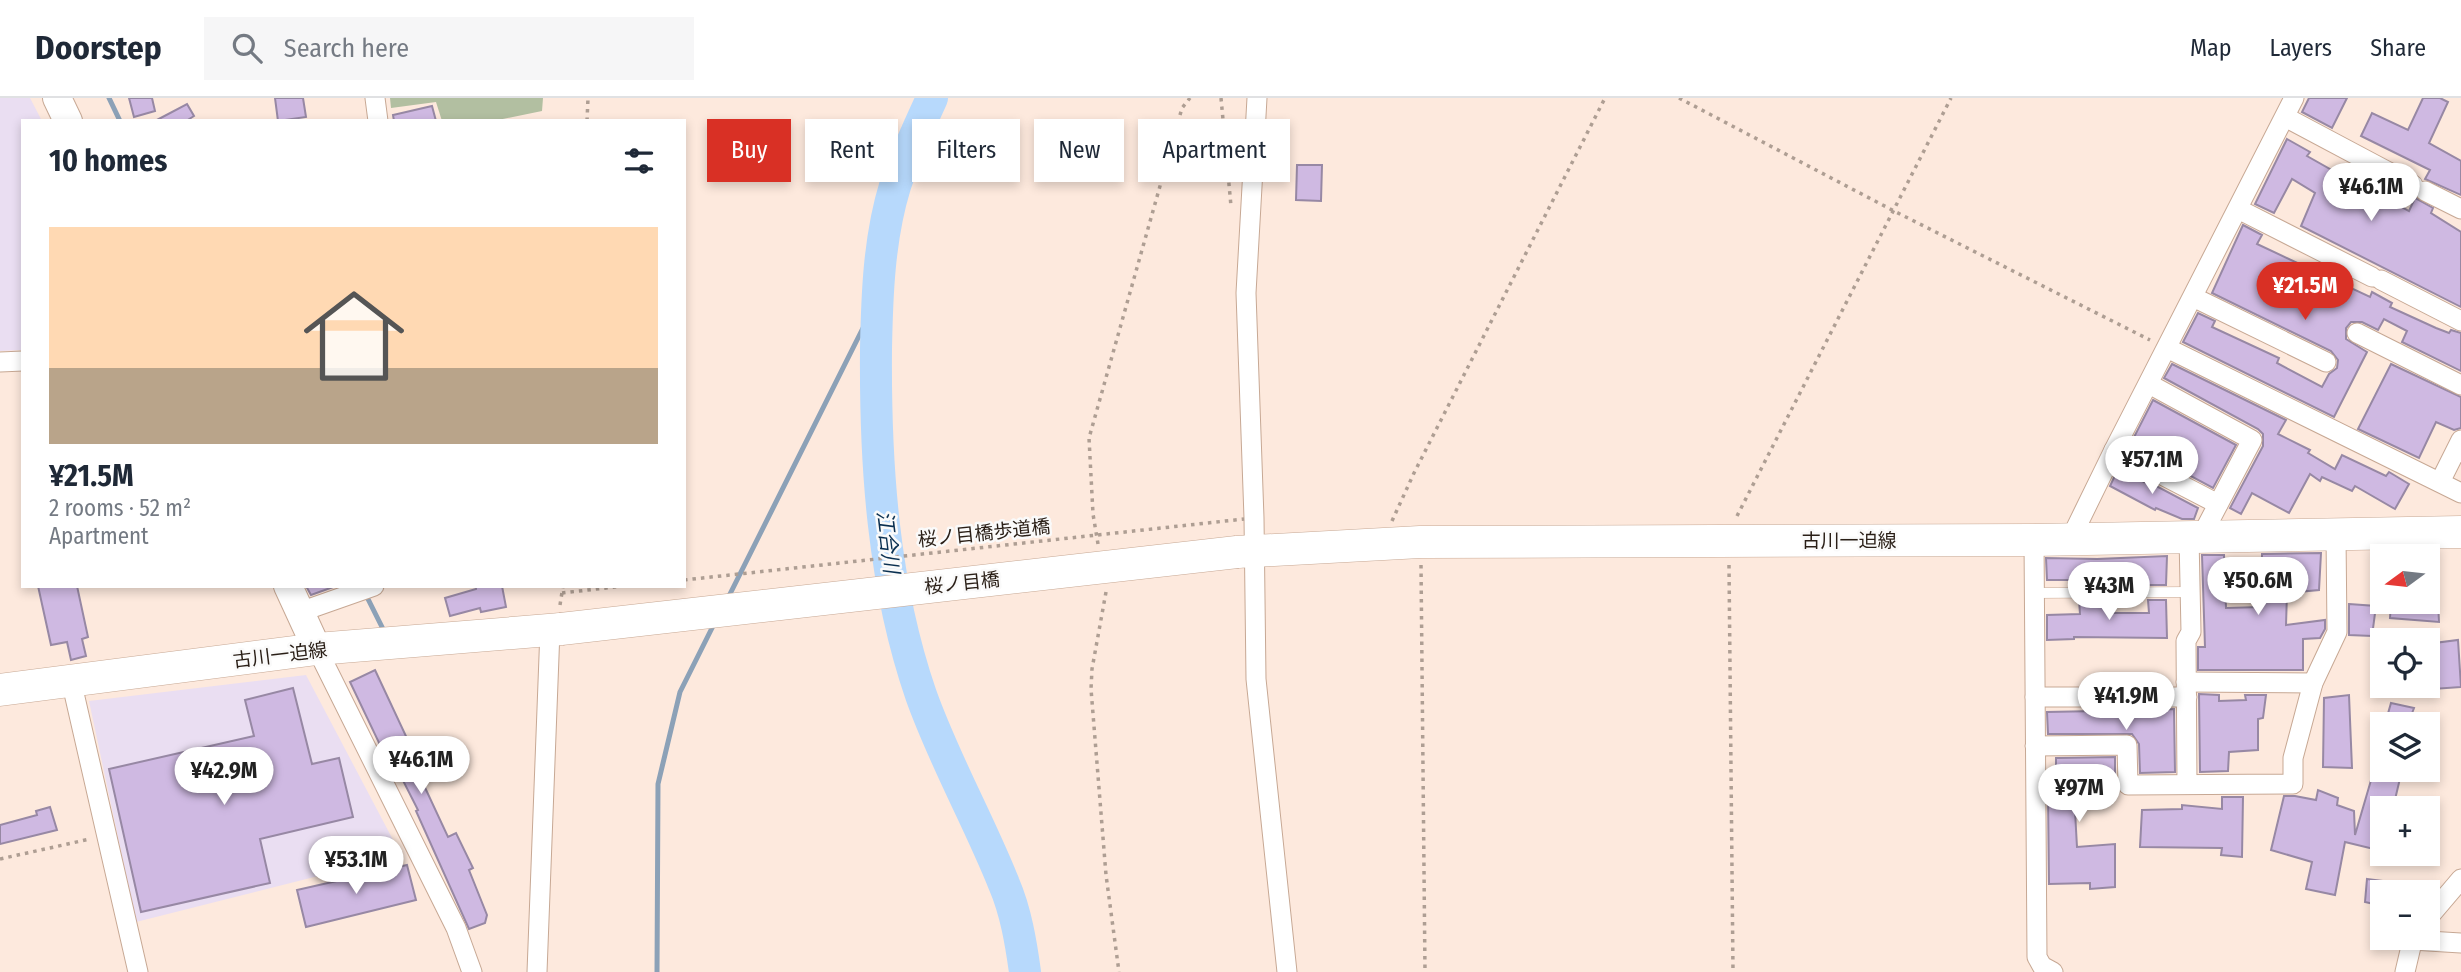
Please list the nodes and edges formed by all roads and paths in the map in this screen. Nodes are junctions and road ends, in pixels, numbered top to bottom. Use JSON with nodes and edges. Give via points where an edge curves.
{"nodes":[{"id":1,"x":57,"y":98,"type":"edge"},
{"id":2,"x":375,"y":98,"type":"edge"},
{"id":3,"x":588,"y":98,"type":"edge"},
{"id":4,"x":1190,"y":98,"type":"edge"},
{"id":5,"x":1221,"y":98,"type":"edge"},
{"id":6,"x":1257,"y":98,"type":"edge"},
{"id":7,"x":1605,"y":98,"type":"edge"},
{"id":8,"x":1679,"y":98,"type":"edge"},
{"id":9,"x":1951,"y":98,"type":"edge"},
{"id":10,"x":2294,"y":98,"type":"edge"},
{"id":11,"x":2285,"y":117,"type":"junction"},
{"id":12,"x":67,"y":119,"type":"edge"},
{"id":13,"x":379,"y":119,"type":"edge"},
{"id":14,"x":587,"y":119,"type":"edge"},
{"id":15,"x":2238,"y":209,"type":"junction"},
{"id":16,"x":2461,"y":209,"type":"edge"},
{"id":17,"x":1231,"y":210,"type":"dead end"},
{"id":18,"x":1894,"y":211,"type":"junction"},
{"id":19,"x":2193,"y":297,"type":"junction"},
{"id":20,"x":2461,"y":320,"type":"edge"},
{"id":21,"x":2357,"y":332,"type":"dead end"},
{"id":22,"x":2167,"y":348,"type":"junction"},
{"id":23,"x":21,"y":361,"type":"edge"},
{"id":24,"x":0,"y":362,"type":"edge"},
{"id":25,"x":2326,"y":362,"type":"dead end"},
{"id":26,"x":2148,"y":384,"type":"junction"},
{"id":27,"x":2461,"y":385,"type":"edge"},
{"id":28,"x":2461,"y":440,"type":"edge"},
{"id":29,"x":2114,"y":450,"type":"junction"},
{"id":30,"x":2440,"y":482,"type":"junction"},
{"id":31,"x":2461,"y":493,"type":"edge"},
{"id":32,"x":2218,"y":504,"type":"junction"},
{"id":33,"x":1244,"y":519,"type":"dead end"},
{"id":34,"x":2461,"y":533,"type":"edge"},
{"id":35,"x":2336,"y":534,"type":"junction"},
{"id":36,"x":2195,"y":537,"type":"junction"},
{"id":37,"x":2071,"y":538,"type":"junction"},
{"id":38,"x":1729,"y":540,"type":"junction"},
{"id":39,"x":2034,"y":540,"type":"junction"},
{"id":40,"x":1420,"y":542,"type":"junction"},
{"id":41,"x":1382,"y":543,"type":"junction"},
{"id":42,"x":1099,"y":550,"type":"dead end"},
{"id":43,"x":1246,"y":552,"type":"junction"},
{"id":44,"x":686,"y":580,"type":"edge"},
{"id":45,"x":1106,"y":584,"type":"dead end"},
{"id":46,"x":289,"y":588,"type":"edge"},
{"id":47,"x":367,"y":588,"type":"edge"},
{"id":48,"x":606,"y":588,"type":"edge"},
{"id":49,"x":2190,"y":592,"type":"junction"},
{"id":50,"x":562,"y":593,"type":"dead end"},
{"id":51,"x":2034,"y":593,"type":"junction"},
{"id":52,"x":300,"y":612,"type":"junction"},
{"id":53,"x":556,"y":629,"type":"junction"},
{"id":54,"x":317,"y":649,"type":"junction"},
{"id":55,"x":71,"y":680,"type":"junction"},
{"id":56,"x":2313,"y":683,"type":"junction"},
{"id":57,"x":0,"y":690,"type":"edge"},
{"id":58,"x":2186,"y":690,"type":"junction"},
{"id":59,"x":2035,"y":697,"type":"junction"},
{"id":60,"x":2035,"y":746,"type":"junction"},
{"id":61,"x":2187,"y":784,"type":"junction"},
{"id":62,"x":106,"y":835,"type":"junction"},
{"id":63,"x":0,"y":859,"type":"edge"},
{"id":64,"x":2461,"y":879,"type":"edge"},
{"id":65,"x":2440,"y":904,"type":"edge"},
{"id":66,"x":2440,"y":941,"type":"edge"},
{"id":67,"x":2461,"y":943,"type":"edge"},
{"id":68,"x":2410,"y":950,"type":"edge"},
{"id":69,"x":138,"y":972,"type":"edge"},
{"id":70,"x":471,"y":972,"type":"edge"},
{"id":71,"x":537,"y":972,"type":"edge"},
{"id":72,"x":1119,"y":972,"type":"edge"},
{"id":73,"x":1287,"y":972,"type":"edge"},
{"id":74,"x":1425,"y":972,"type":"edge"},
{"id":75,"x":1733,"y":972,"type":"edge"},
{"id":76,"x":2053,"y":972,"type":"edge"},
{"id":77,"x":2405,"y":972,"type":"edge"}],
"edges":[{"from":1,"to":12,"type":"street"},
{"from":2,"to":13,"type":"street"},
{"from":3,"to":14,"type":"path"},
{"from":4,"to":42,"type":"path","via":[[1182,108],[1089,438]]},
{"from":5,"to":17,"type":"path"},
{"from":6,"to":43,"type":"street","via":[[1246,293]]},
{"from":7,"to":41,"type":"path"},
{"from":8,"to":18,"type":"path"},
{"from":9,"to":18,"type":"path"},
{"from":10,"to":11,"type":"street"},
{"from":11,"to":15,"type":"street"},
{"from":11,"to":16,"type":"street"},
{"from":15,"to":19,"type":"street"},
{"from":15,"to":20,"type":"street"},
{"from":18,"to":22,"type":"path"},
{"from":18,"to":38,"type":"path","via":[[1738,513]]},
{"from":19,"to":22,"type":"street"},
{"from":19,"to":25,"type":"street"},
{"from":21,"to":27,"type":"street"},
{"from":22,"to":26,"type":"street"},
{"from":22,"to":30,"type":"street"},
{"from":23,"to":24,"type":"street"},
{"from":26,"to":29,"type":"street"},
{"from":26,"to":32,"type":"street","via":[[2252,440]]},
{"from":28,"to":30,"type":"street"},
{"from":29,"to":32,"type":"street"},
{"from":29,"to":37,"type":"street"},
{"from":30,"to":31,"type":"street"},
{"from":32,"to":36,"type":"street"},
{"from":33,"to":44,"type":"path","name":"桜ノ目橋歩道橋","bridge":true},
{"from":34,"to":35,"type":"main road","name":"古川一迫線"},
{"from":35,"to":36,"type":"main road","name":"古川一迫線"},
{"from":35,"to":56,"type":"street","via":[[2337,632]]},
{"from":36,"to":37,"type":"main road","name":"古川一迫線"},
{"from":36,"to":49,"type":"street"},
{"from":37,"to":39,"type":"main road","name":"古川一迫線"},
{"from":38,"to":39,"type":"main road","name":"古川一迫線"},
{"from":38,"to":40,"type":"main road","name":"古川一迫線"},
{"from":38,"to":75,"type":"path"},
{"from":39,"to":51,"type":"street"},
{"from":40,"to":41,"type":"main road","name":"古川一迫線"},
{"from":40,"to":74,"type":"path"},
{"from":41,"to":43,"type":"main road","name":"古川一迫線"},
{"from":43,"to":53,"type":"main road","name":"桜ノ目橋","bridge":true},
{"from":43,"to":73,"type":"street"},
{"from":45,"to":72,"type":"path","via":[[1091,689]]},
{"from":46,"to":52,"type":"street"},
{"from":47,"to":52,"type":"street"},
{"from":48,"to":50,"type":"path"},
{"from":49,"to":51,"type":"lane"},
{"from":49,"to":58,"type":"street"},
{"from":51,"to":59,"type":"street"},
{"from":52,"to":54,"type":"street"},
{"from":53,"to":54,"type":"main road","name":"古川一迫線"},
{"from":53,"to":71,"type":"street"},
{"from":54,"to":55,"type":"main road","name":"古川一迫線"},
{"from":54,"to":70,"type":"street","via":[[456,928]]},
{"from":55,"to":57,"type":"main road","name":"古川一迫線"},
{"from":55,"to":62,"type":"street"},
{"from":56,"to":58,"type":"street"},
{"from":56,"to":61,"type":"street","via":[[2293,758],[2293,784]]},
{"from":58,"to":59,"type":"street"},
{"from":58,"to":61,"type":"street"},
{"from":59,"to":60,"type":"street"},
{"from":60,"to":61,"type":"street","via":[[2127,745],[2128,785]]},
{"from":60,"to":76,"type":"street","via":[[2037,957]]},
{"from":62,"to":63,"type":"path"},
{"from":62,"to":69,"type":"street"},
{"from":64,"to":65,"type":"street"},
{"from":66,"to":67,"type":"street"},
{"from":68,"to":77,"type":"street"}]}
